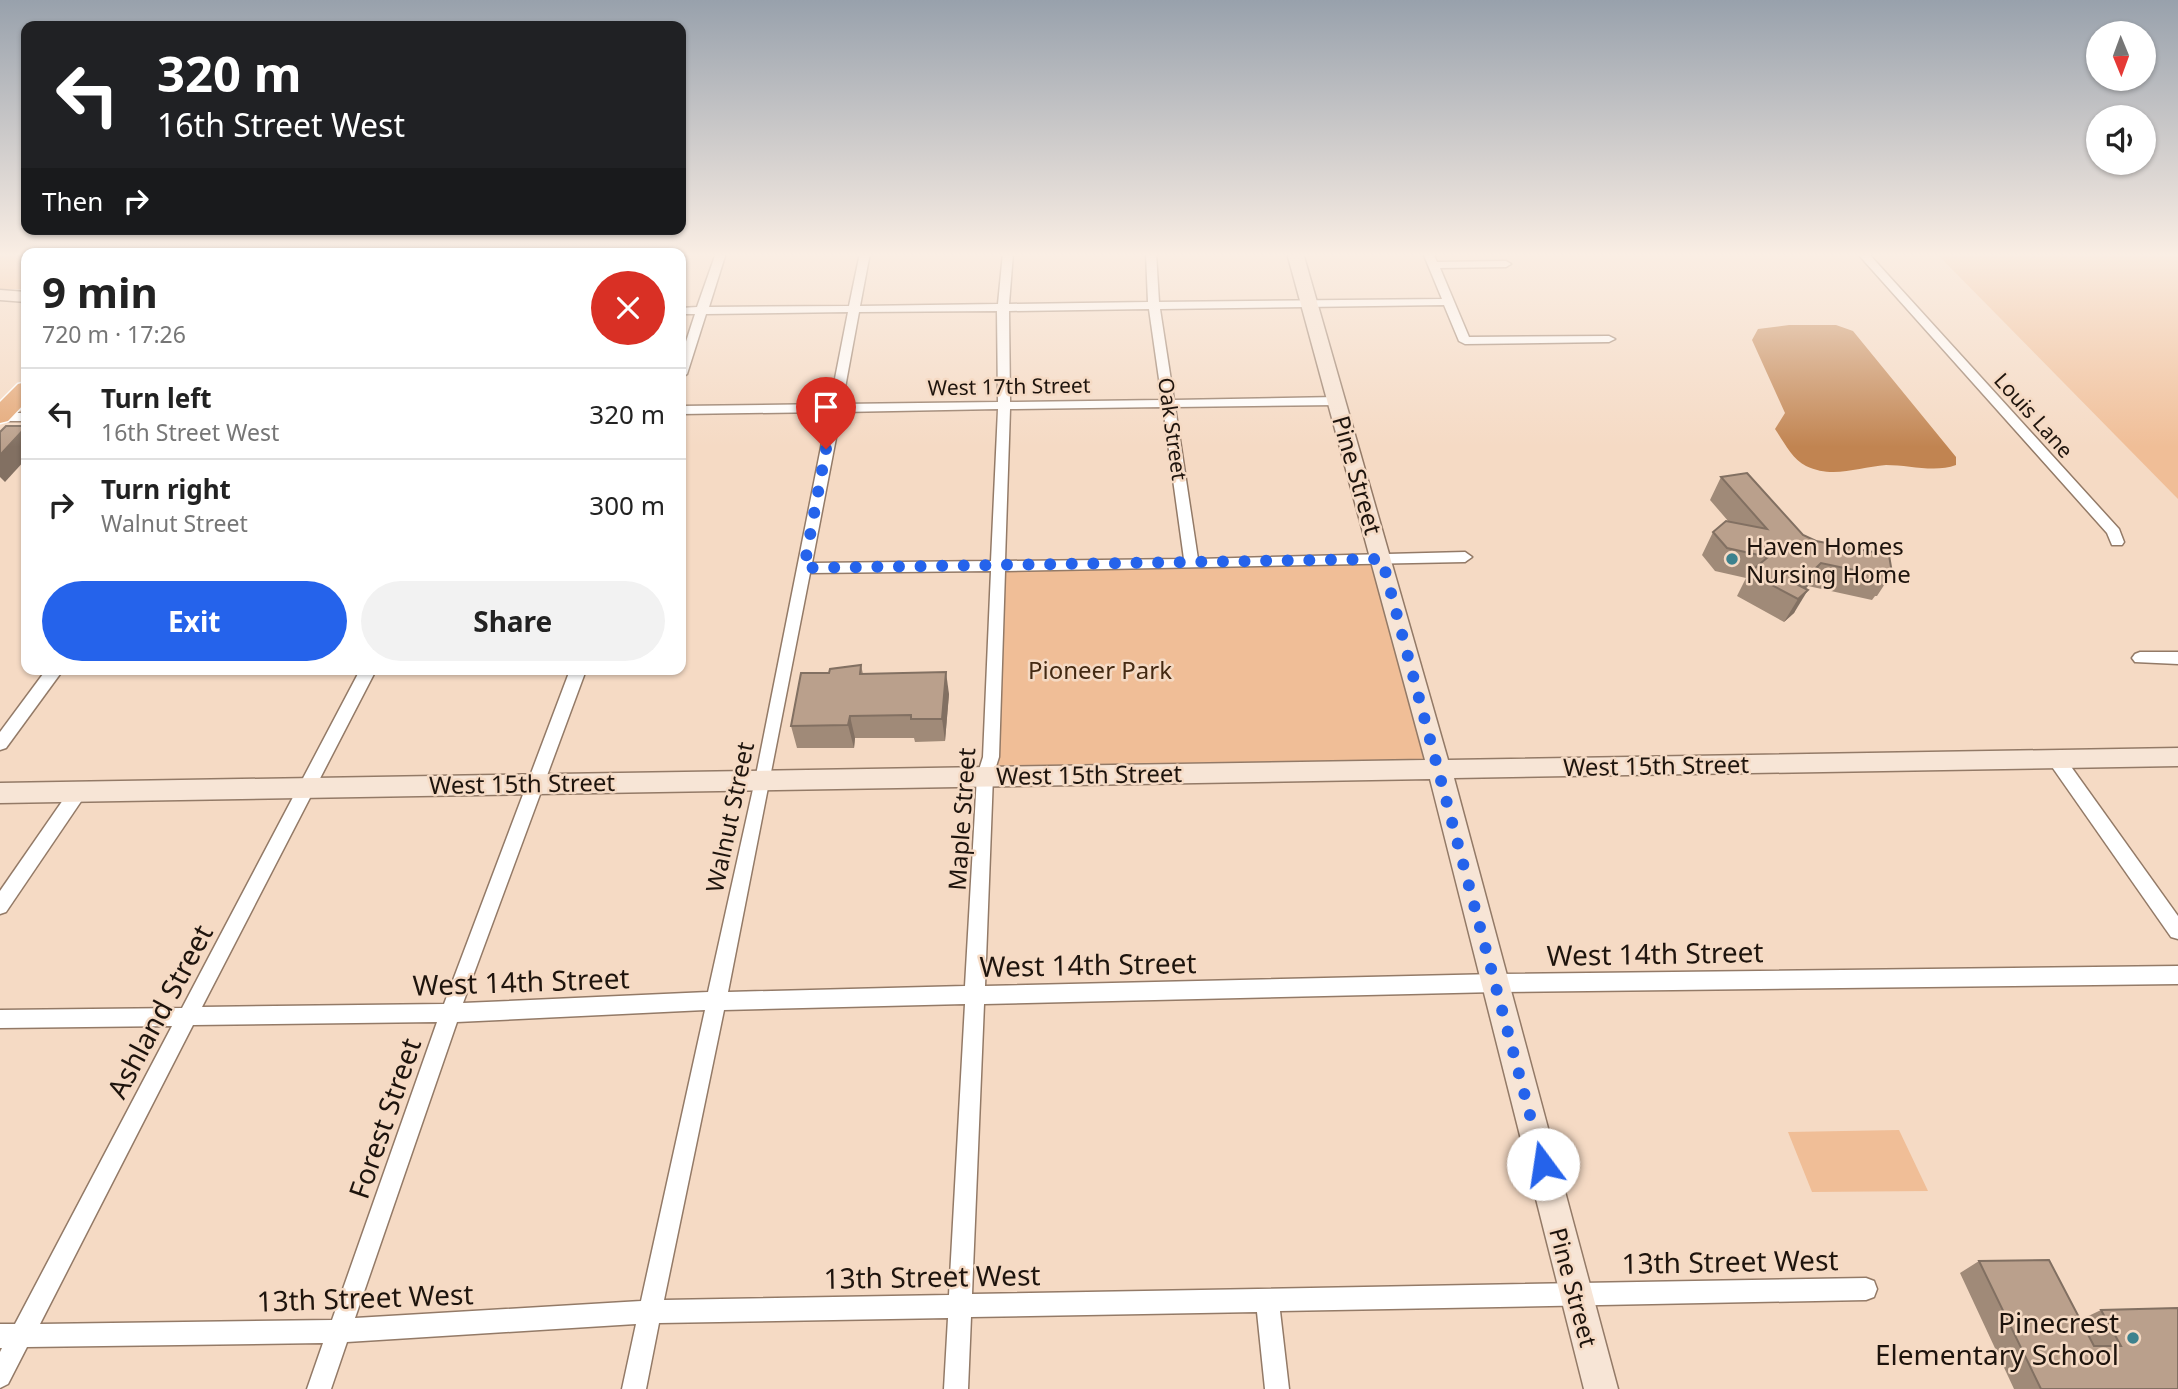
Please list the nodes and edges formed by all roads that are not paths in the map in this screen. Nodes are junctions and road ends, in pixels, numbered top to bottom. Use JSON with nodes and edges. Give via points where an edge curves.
{"nodes":[{"id":1,"x":698,"y":318,"type":"edge"},
{"id":2,"x":850,"y":318,"type":"edge"},
{"id":3,"x":1003,"y":318,"type":"edge"},
{"id":4,"x":1156,"y":318,"type":"edge"},
{"id":5,"x":1314,"y":318,"type":"edge"},
{"id":6,"x":1455,"y":318,"type":"edge"},
{"id":7,"x":1921,"y":318,"type":"edge"},
{"id":8,"x":1609,"y":339,"type":"dead end"},
{"id":9,"x":686,"y":357,"type":"edge"},
{"id":10,"x":21,"y":373,"type":"edge"},
{"id":11,"x":0,"y":394,"type":"edge"},
{"id":12,"x":21,"y":394,"type":"edge"},
{"id":13,"x":1337,"y":401,"type":"junction"},
{"id":14,"x":1170,"y":404,"type":"junction"},
{"id":15,"x":1004,"y":406,"type":"junction"},
{"id":16,"x":834,"y":407,"type":"junction"},
{"id":17,"x":686,"y":410,"type":"edge"},
{"id":18,"x":0,"y":416,"type":"edge"},
{"id":19,"x":21,"y":417,"type":"edge"},
{"id":20,"x":2117,"y":542,"type":"dead end"},
{"id":21,"x":1465,"y":558,"type":"dead end"},
{"id":22,"x":1382,"y":559,"type":"junction"},
{"id":23,"x":1192,"y":564,"type":"junction"},
{"id":24,"x":999,"y":566,"type":"junction"},
{"id":25,"x":804,"y":568,"type":"junction"},
{"id":26,"x":2140,"y":658,"type":"dead end"},
{"id":27,"x":2178,"y":658,"type":"edge"},
{"id":28,"x":51,"y":675,"type":"edge"},
{"id":29,"x":365,"y":675,"type":"edge"},
{"id":30,"x":576,"y":675,"type":"edge"},
{"id":31,"x":0,"y":744,"type":"edge"},
{"id":32,"x":2178,"y":757,"type":"edge"},
{"id":33,"x":2056,"y":759,"type":"junction"},
{"id":34,"x":1438,"y":768,"type":"junction"},
{"id":35,"x":985,"y":776,"type":"junction"},
{"id":36,"x":763,"y":780,"type":"junction"},
{"id":37,"x":538,"y":782,"type":"junction"},
{"id":38,"x":307,"y":786,"type":"junction"},
{"id":39,"x":78,"y":792,"type":"junction"},
{"id":40,"x":0,"y":793,"type":"edge"},
{"id":41,"x":0,"y":906,"type":"edge"},
{"id":42,"x":2178,"y":931,"type":"edge"},
{"id":43,"x":2178,"y":975,"type":"edge"},
{"id":44,"x":1497,"y":983,"type":"junction"},
{"id":45,"x":975,"y":995,"type":"junction"},
{"id":46,"x":715,"y":1001,"type":"junction"},
{"id":47,"x":450,"y":1013,"type":"junction"},
{"id":48,"x":188,"y":1016,"type":"junction"},
{"id":49,"x":0,"y":1019,"type":"edge"},
{"id":50,"x":1866,"y":1289,"type":"dead end"},
{"id":51,"x":1576,"y":1294,"type":"junction"},
{"id":52,"x":1268,"y":1300,"type":"junction"},
{"id":53,"x":960,"y":1305,"type":"junction"},
{"id":54,"x":649,"y":1312,"type":"junction"},
{"id":55,"x":341,"y":1331,"type":"junction"},
{"id":56,"x":10,"y":1336,"type":"edge"},
{"id":57,"x":0,"y":1376,"type":"edge"},
{"id":58,"x":319,"y":1389,"type":"edge"},
{"id":59,"x":634,"y":1389,"type":"edge"},
{"id":60,"x":956,"y":1389,"type":"edge"},
{"id":61,"x":1276,"y":1389,"type":"edge"},
{"id":62,"x":1601,"y":1389,"type":"edge"}],
"edges":[{"from":1,"to":9,"type":"street"},
{"from":2,"to":16,"type":"street","name":"Walnut Street"},
{"from":3,"to":15,"type":"street","name":"Maple Street"},
{"from":4,"to":14,"type":"street","name":"Oak Street"},
{"from":5,"to":13,"type":"street","name":"Pine Street"},
{"from":6,"to":8,"type":"street","via":[[1465,341]]},
{"from":7,"to":20,"type":"street","name":"Louis Lane","via":[[2114,532]]},
{"from":10,"to":11,"type":"highway"},
{"from":12,"to":18,"type":"highway"},
{"from":13,"to":14,"type":"street","name":"West 17th Street"},
{"from":13,"to":22,"type":"street","name":"Pine Street"},
{"from":14,"to":15,"type":"street","name":"West 17th Street"},
{"from":14,"to":23,"type":"street","name":"Oak Street"},
{"from":15,"to":16,"type":"street","name":"West 17th Street"},
{"from":15,"to":24,"type":"street","name":"Maple Street"},
{"from":16,"to":17,"type":"street","name":"West 17th Street"},
{"from":16,"to":25,"type":"street","name":"Walnut Street"},
{"from":18,"to":19,"type":"street"},
{"from":21,"to":22,"type":"street"},
{"from":22,"to":23,"type":"street"},
{"from":22,"to":34,"type":"street","name":"Pine Street"},
{"from":23,"to":24,"type":"street"},
{"from":24,"to":25,"type":"street"},
{"from":24,"to":35,"type":"street","name":"Maple Street","via":[[990,757]]},
{"from":25,"to":36,"type":"street","name":"Walnut Street"},
{"from":26,"to":27,"type":"street"},
{"from":28,"to":31,"type":"street"},
{"from":29,"to":38,"type":"street","name":"Ashland Street"},
{"from":30,"to":37,"type":"street","name":"Forest Street"},
{"from":32,"to":33,"type":"street","name":"West 15th Street"},
{"from":33,"to":34,"type":"street","name":"West 15th Street"},
{"from":33,"to":42,"type":"street"},
{"from":34,"to":35,"type":"street","name":"West 15th Street"},
{"from":34,"to":44,"type":"street","name":"Pine Street"},
{"from":35,"to":36,"type":"street","name":"West 15th Street"},
{"from":35,"to":45,"type":"street","name":"Maple Street"},
{"from":36,"to":37,"type":"street","name":"West 15th Street"},
{"from":36,"to":46,"type":"street","name":"Walnut Street"},
{"from":37,"to":38,"type":"street","name":"West 15th Street"},
{"from":37,"to":47,"type":"street","name":"Forest Street"},
{"from":38,"to":39,"type":"street","name":"West 15th Street"},
{"from":38,"to":48,"type":"street","name":"Ashland Street"},
{"from":39,"to":40,"type":"street","name":"West 15th Street"},
{"from":39,"to":41,"type":"street"},
{"from":43,"to":44,"type":"street","name":"West 14th Street"},
{"from":44,"to":45,"type":"street","name":"West 14th Street"},
{"from":44,"to":51,"type":"street","name":"Pine Street"},
{"from":45,"to":46,"type":"street","name":"West 14th Street"},
{"from":45,"to":53,"type":"street","name":"Maple Street"},
{"from":46,"to":47,"type":"street","name":"West 14th Street"},
{"from":46,"to":54,"type":"street","name":"Walnut Street"},
{"from":47,"to":48,"type":"street","name":"West 14th Street"},
{"from":47,"to":55,"type":"street","name":"Forest Street"},
{"from":48,"to":49,"type":"street","name":"West 14th Street"},
{"from":48,"to":56,"type":"street","name":"Ashland Street"},
{"from":50,"to":51,"type":"street","name":"13th Street West"},
{"from":51,"to":52,"type":"street","name":"13th Street West"},
{"from":51,"to":62,"type":"street","name":"Pine Street"},
{"from":52,"to":53,"type":"street","name":"13th Street West"},
{"from":52,"to":61,"type":"street"},
{"from":53,"to":54,"type":"street","name":"13th Street West"},
{"from":53,"to":60,"type":"street","name":"Maple Street"},
{"from":54,"to":55,"type":"street","name":"13th Street West"},
{"from":54,"to":59,"type":"street","name":"Walnut Street"},
{"from":55,"to":56,"type":"street","name":"13th Street West"},
{"from":55,"to":58,"type":"street","name":"Forest Street"},
{"from":56,"to":57,"type":"street","name":"Ashland Street"}]}
